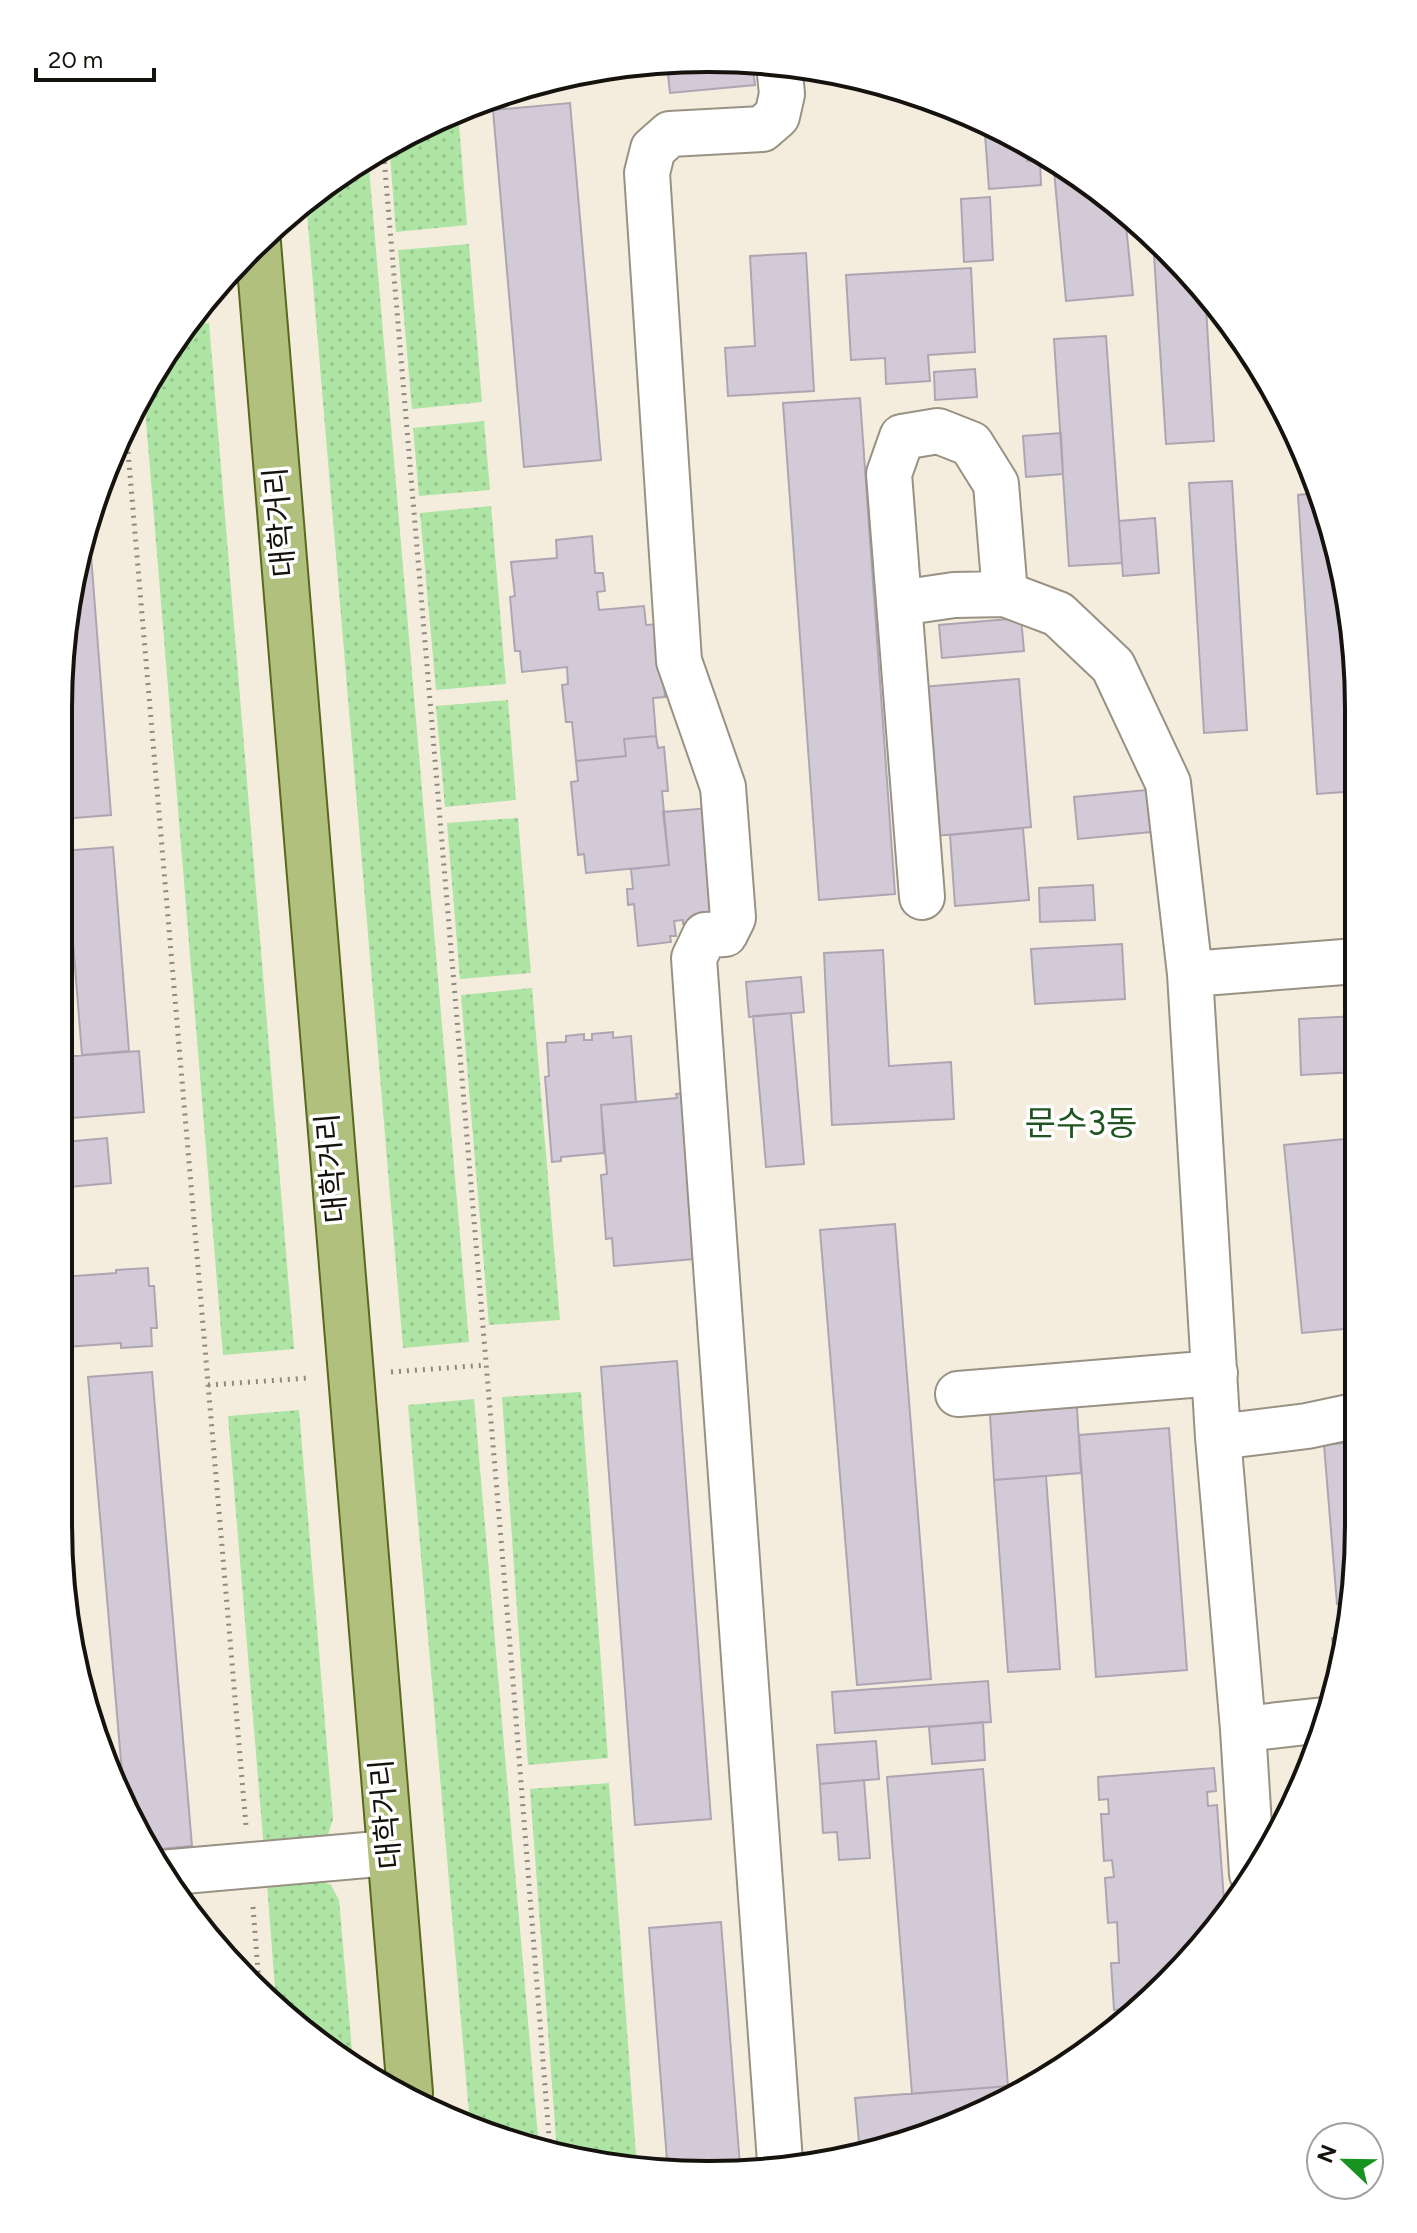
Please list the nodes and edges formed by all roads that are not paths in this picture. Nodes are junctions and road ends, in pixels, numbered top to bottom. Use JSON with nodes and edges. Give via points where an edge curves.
{"nodes":[{"id":1,"x":780,"y":76,"type":"edge"},
{"id":2,"x":259,"y":257,"type":"edge"},
{"id":3,"x":1005,"y":594,"type":"junction"},
{"id":4,"x":900,"y":603,"type":"junction"},
{"id":5,"x":922,"y":897,"type":"dead end"},
{"id":6,"x":1345,"y":962,"type":"edge"},
{"id":7,"x":1190,"y":974,"type":"junction"},
{"id":8,"x":1215,"y":1373,"type":"junction"},
{"id":9,"x":958,"y":1394,"type":"dead end"},
{"id":10,"x":1345,"y":1418,"type":"edge"},
{"id":11,"x":1218,"y":1437,"type":"junction"},
{"id":12,"x":1313,"y":1721,"type":"edge"},
{"id":13,"x":1243,"y":1729,"type":"junction"},
{"id":14,"x":389,"y":1853,"type":"junction"},
{"id":15,"x":1251,"y":1857,"type":"edge"},
{"id":16,"x":175,"y":1872,"type":"edge"},
{"id":17,"x":409,"y":2086,"type":"edge"},
{"id":18,"x":780,"y":2157,"type":"edge"}],
"edges":[{"from":1,"to":18,"type":"street","via":[[777,116],[762,129],[670,134],[653,149],[647,173],[679,661],[723,787],[733,918],[725,934],[705,935],[694,958]]},
{"from":2,"to":14,"type":"main road","name":"대학거리"},
{"from":3,"to":4,"type":"street"},
{"from":3,"to":4,"type":"street","via":[[996,484],[971,444],[938,431],[902,437],[889,474]]},
{"from":3,"to":7,"type":"street","via":[[1058,614],[1113,666],[1168,783]]},
{"from":4,"to":5,"type":"street"},
{"from":6,"to":7,"type":"street"},
{"from":7,"to":8,"type":"street"},
{"from":8,"to":9,"type":"street"},
{"from":8,"to":11,"type":"street"},
{"from":10,"to":11,"type":"street"},
{"from":11,"to":13,"type":"street"},
{"from":12,"to":13,"type":"street"},
{"from":13,"to":15,"type":"street"},
{"from":14,"to":16,"type":"street"},
{"from":14,"to":17,"type":"main road","name":"대학거리"}]}
